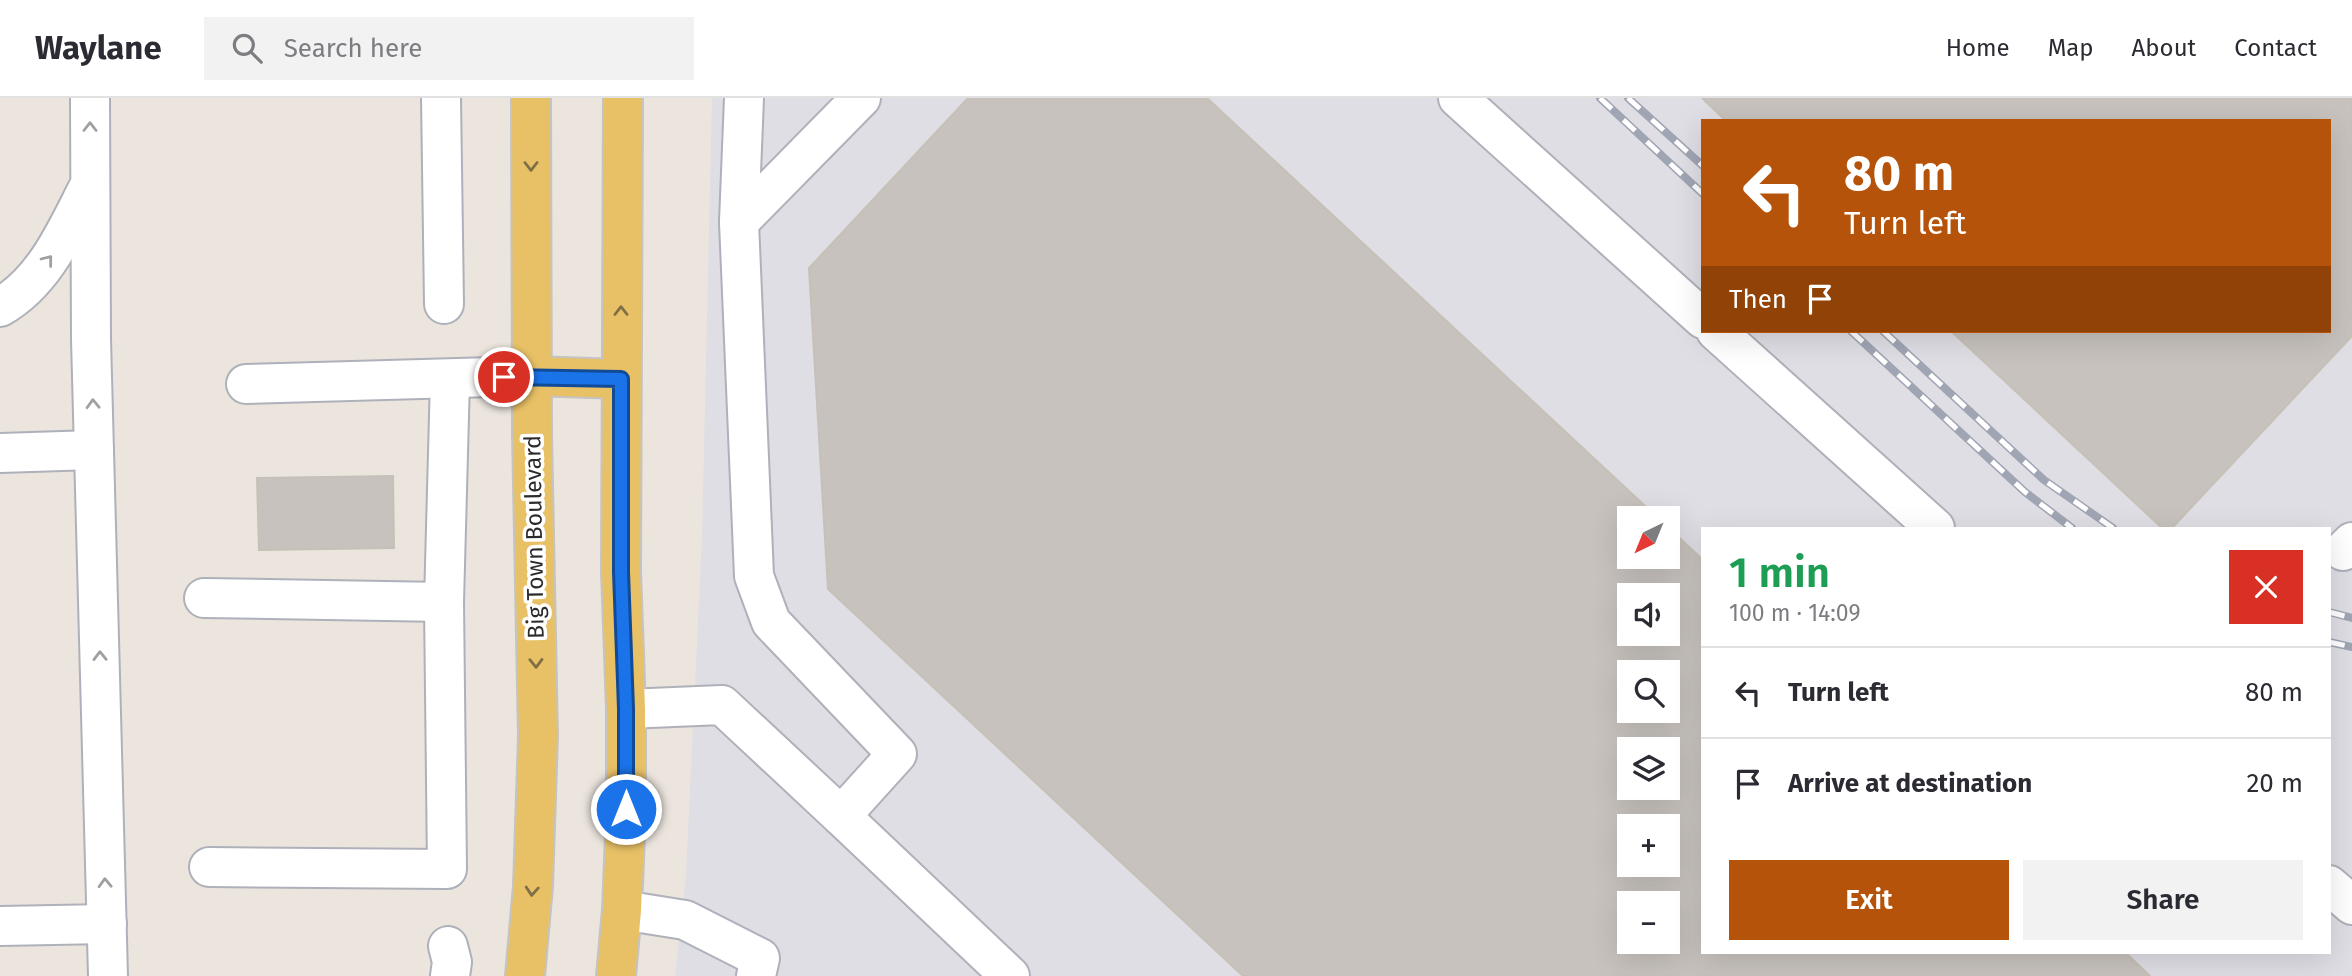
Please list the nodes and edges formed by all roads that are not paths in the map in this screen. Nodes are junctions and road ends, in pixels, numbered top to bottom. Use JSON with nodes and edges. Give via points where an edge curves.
{"nodes":[{"id":1,"x":90,"y":98,"type":"edge"},
{"id":2,"x":441,"y":98,"type":"edge"},
{"id":3,"x":531,"y":98,"type":"edge"},
{"id":4,"x":623,"y":98,"type":"edge"},
{"id":5,"x":744,"y":98,"type":"edge"},
{"id":6,"x":861,"y":98,"type":"edge"},
{"id":7,"x":1458,"y":98,"type":"edge"},
{"id":8,"x":90,"y":184,"type":"junction"},
{"id":9,"x":739,"y":222,"type":"junction"},
{"id":10,"x":444,"y":304,"type":"dead end"},
{"id":11,"x":0,"y":307,"type":"edge"},
{"id":12,"x":1701,"y":317,"type":"edge"},
{"id":13,"x":1718,"y":333,"type":"edge"},
{"id":14,"x":531,"y":376,"type":"junction"},
{"id":15,"x":450,"y":379,"type":"junction"},
{"id":16,"x":621,"y":379,"type":"junction"},
{"id":17,"x":246,"y":384,"type":"dead end"},
{"id":18,"x":94,"y":450,"type":"junction"},
{"id":19,"x":0,"y":453,"type":"edge"},
{"id":20,"x":1934,"y":527,"type":"edge"},
{"id":21,"x":204,"y":598,"type":"dead end"},
{"id":22,"x":444,"y":602,"type":"junction"},
{"id":23,"x":626,"y":709,"type":"junction"},
{"id":24,"x":841,"y":816,"type":"junction"},
{"id":25,"x":209,"y":867,"type":"dead end"},
{"id":26,"x":2331,"y":887,"type":"edge"},
{"id":27,"x":2352,"y":905,"type":"edge"},
{"id":28,"x":622,"y":910,"type":"junction"},
{"id":29,"x":107,"y":924,"type":"junction"},
{"id":30,"x":0,"y":926,"type":"edge"},
{"id":31,"x":765,"y":970,"type":"edge"},
{"id":32,"x":108,"y":976,"type":"edge"},
{"id":33,"x":525,"y":976,"type":"edge"},
{"id":34,"x":615,"y":976,"type":"edge"},
{"id":35,"x":1010,"y":976,"type":"edge"}],
"edges":[{"from":8,"to":1,"type":"lane","one_way":true},
{"from":2,"to":10,"type":"lane"},
{"from":3,"to":14,"type":"main road","name":"Big Town Boulevard","one_way":true},
{"from":16,"to":4,"type":"main road","one_way":true},
{"from":5,"to":9,"type":"lane"},
{"from":6,"to":9,"type":"lane"},
{"from":7,"to":12,"type":"lane"},
{"from":11,"to":8,"type":"lane","one_way":true,"via":[[26,288],[54,254]]},
{"from":18,"to":8,"type":"lane","one_way":true},
{"from":9,"to":24,"type":"lane","via":[[754,576],[771,622],[897,754]]},
{"from":13,"to":20,"type":"lane"},
{"from":14,"to":15,"type":"lane"},
{"from":14,"to":16,"type":"main road"},
{"from":14,"to":33,"type":"main road","name":"Big Town Boulevard","one_way":true,"via":[[538,736]]},
{"from":15,"to":17,"type":"lane"},
{"from":15,"to":22,"type":"lane"},
{"from":16,"to":23,"type":"main road"},
{"from":18,"to":19,"type":"lane"},
{"from":29,"to":18,"type":"lane","one_way":true},
{"from":21,"to":22,"type":"lane"},
{"from":22,"to":25,"type":"lane","via":[[447,869]]},
{"from":23,"to":24,"type":"lane","via":[[722,705]]},
{"from":23,"to":28,"type":"main road"},
{"from":24,"to":35,"type":"lane"},
{"from":26,"to":27,"type":"lane"},
{"from":28,"to":31,"type":"lane","via":[[685,920]]},
{"from":28,"to":34,"type":"main road"},
{"from":29,"to":30,"type":"lane"},
{"from":29,"to":32,"type":"lane"}]}
